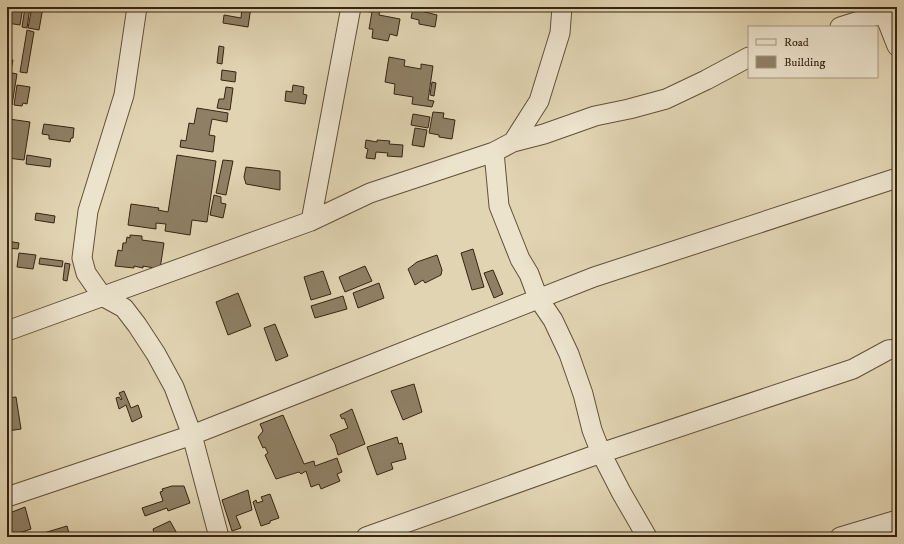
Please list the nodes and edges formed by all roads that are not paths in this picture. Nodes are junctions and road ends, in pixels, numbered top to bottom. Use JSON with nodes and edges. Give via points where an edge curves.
{"nodes":[{"id":1,"x":137,"y":7,"type":"edge"},
{"id":2,"x":351,"y":7,"type":"edge"},
{"id":3,"x":562,"y":7,"type":"edge"},
{"id":4,"x":890,"y":11,"type":"edge"},
{"id":5,"x":843,"y":26,"type":"edge"},
{"id":6,"x":897,"y":46,"type":"edge"},
{"id":7,"x":748,"y":59,"type":"edge"},
{"id":8,"x":513,"y":142,"type":"junction"},
{"id":9,"x":494,"y":152,"type":"junction"},
{"id":10,"x":897,"y":178,"type":"edge"},
{"id":11,"x":311,"y":221,"type":"junction"},
{"id":12,"x":102,"y":296,"type":"junction"},
{"id":13,"x":538,"y":298,"type":"junction"},
{"id":14,"x":7,"y":331,"type":"edge"},
{"id":15,"x":897,"y":349,"type":"edge"},
{"id":16,"x":192,"y":435,"type":"junction"},
{"id":17,"x":601,"y":452,"type":"junction"},
{"id":18,"x":7,"y":497,"type":"edge"},
{"id":19,"x":897,"y":520,"type":"edge"},
{"id":20,"x":219,"y":537,"type":"edge"},
{"id":21,"x":366,"y":537,"type":"edge"},
{"id":22,"x":647,"y":537,"type":"edge"},
{"id":23,"x":840,"y":537,"type":"edge"}],
"edges":[{"from":1,"to":12,"type":"street","via":[[124,95],[88,211],[82,258],[86,273]]},
{"from":2,"to":11,"type":"street"},
{"from":3,"to":8,"type":"street","via":[[560,33],[539,101]]},
{"from":4,"to":5,"type":"street"},
{"from":4,"to":6,"type":"street"},
{"from":7,"to":8,"type":"street","via":[[666,99],[595,116]]},
{"from":8,"to":9,"type":"street"},
{"from":9,"to":11,"type":"street","via":[[370,193]]},
{"from":9,"to":13,"type":"street","via":[[499,206]]},
{"from":10,"to":13,"type":"street","via":[[594,277]]},
{"from":11,"to":12,"type":"street"},
{"from":12,"to":14,"type":"street"},
{"from":12,"to":16,"type":"street","via":[[124,308],[145,336],[174,387]]},
{"from":13,"to":16,"type":"street"},
{"from":13,"to":17,"type":"street","via":[[553,320],[569,354]]},
{"from":15,"to":17,"type":"street","via":[[888,350],[846,371]]},
{"from":16,"to":18,"type":"street"},
{"from":16,"to":20,"type":"street"},
{"from":17,"to":21,"type":"street"},
{"from":17,"to":22,"type":"street"},
{"from":19,"to":23,"type":"street"}]}
